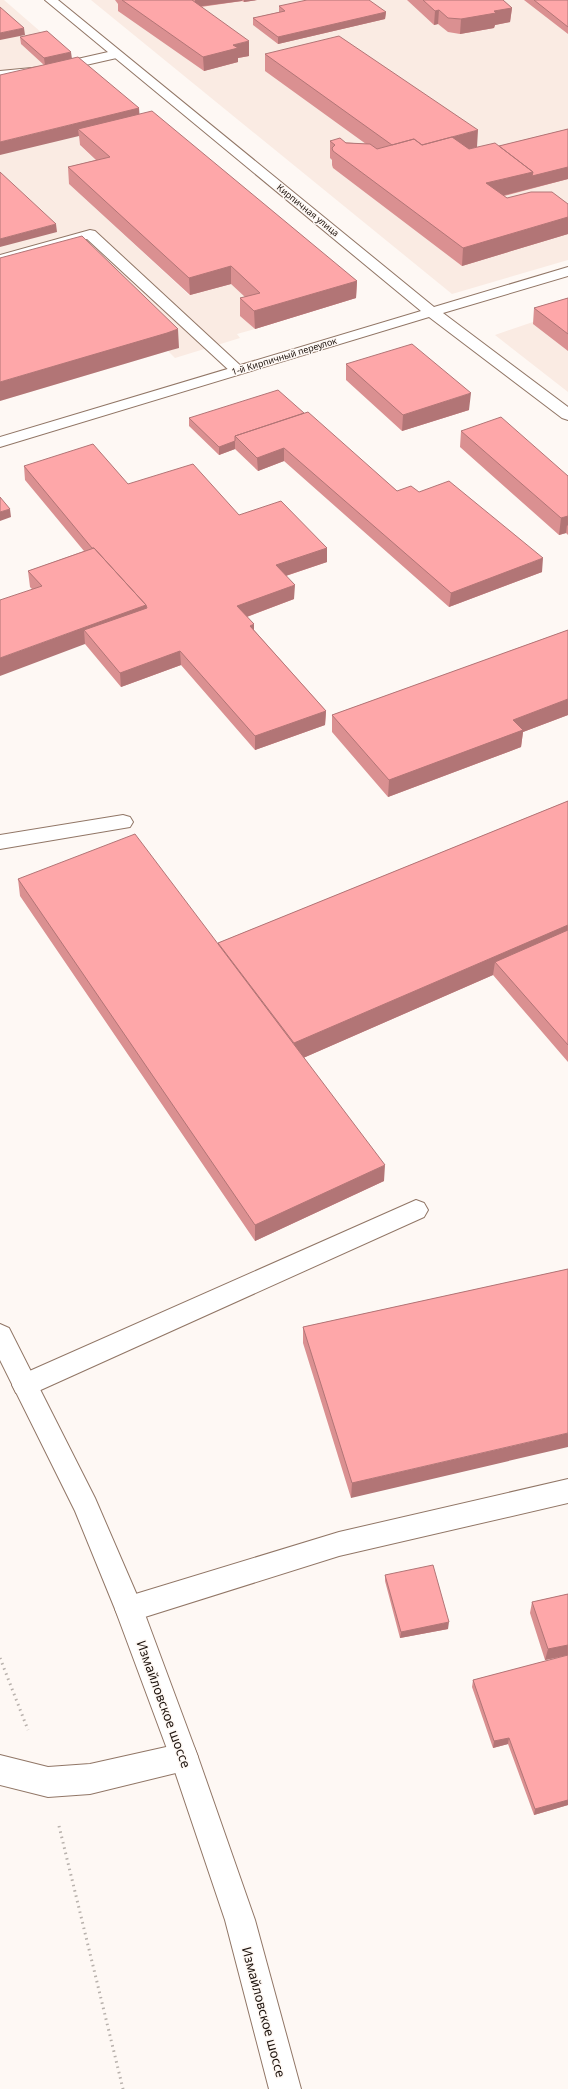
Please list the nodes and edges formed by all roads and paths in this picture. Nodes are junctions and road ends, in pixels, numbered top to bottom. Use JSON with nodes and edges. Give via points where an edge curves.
{"nodes":[{"id":1,"x":51,"y":0,"type":"edge"},
{"id":2,"x":117,"y":54,"type":"junction"},
{"id":3,"x":0,"y":75,"type":"edge"},
{"id":4,"x":0,"y":259,"type":"edge"},
{"id":5,"x":568,"y":271,"type":"edge"},
{"id":6,"x":433,"y":313,"type":"junction"},
{"id":7,"x":237,"y":370,"type":"junction"},
{"id":8,"x":568,"y":415,"type":"edge"},
{"id":9,"x":0,"y":442,"type":"edge"},
{"id":10,"x":123,"y":822,"type":"dead end"},
{"id":11,"x":0,"y":842,"type":"edge"},
{"id":12,"x":416,"y":1210,"type":"dead end"},
{"id":13,"x":0,"y":1335,"type":"edge"},
{"id":14,"x":25,"y":1385,"type":"junction"},
{"id":15,"x":568,"y":1492,"type":"edge"},
{"id":16,"x":129,"y":1609,"type":"junction"},
{"id":17,"x":0,"y":1658,"type":"edge"},
{"id":18,"x":184,"y":1757,"type":"junction"},
{"id":19,"x":0,"y":1770,"type":"edge"},
{"id":20,"x":48,"y":1782,"type":"junction"},
{"id":21,"x":123,"y":2089,"type":"edge"},
{"id":22,"x":285,"y":2089,"type":"edge"}],
"edges":[{"from":1,"to":2,"type":"street","name":"Кирпичная улица"},
{"from":2,"to":3,"type":"street","via":[[42,71]]},
{"from":2,"to":6,"type":"street","name":"Кирпичная улица"},
{"from":4,"to":7,"type":"street","via":[[90,234]]},
{"from":5,"to":6,"type":"street","name":"1-й Кирпичный переулок"},
{"from":6,"to":7,"type":"street","name":"1-й Кирпичный переулок"},
{"from":6,"to":8,"type":"street","name":"Кирпичная улица"},
{"from":7,"to":9,"type":"street","name":"1-й Кирпичный переулок"},
{"from":10,"to":11,"type":"street"},
{"from":12,"to":14,"type":"street"},
{"from":13,"to":14,"type":"street","name":"Измайловское шоссе"},
{"from":14,"to":16,"type":"street","name":"Измайловское шоссе","via":[[86,1507]]},
{"from":15,"to":16,"type":"street","via":[[339,1544]]},
{"from":16,"to":18,"type":"street","name":"Измайловское шоссе"},
{"from":17,"to":20,"type":"path"},
{"from":18,"to":20,"type":"street","via":[[90,1778]]},
{"from":18,"to":22,"type":"street","name":"Измайловское шоссе","via":[[240,1920]]},
{"from":19,"to":20,"type":"street"},
{"from":20,"to":21,"type":"path"}]}
